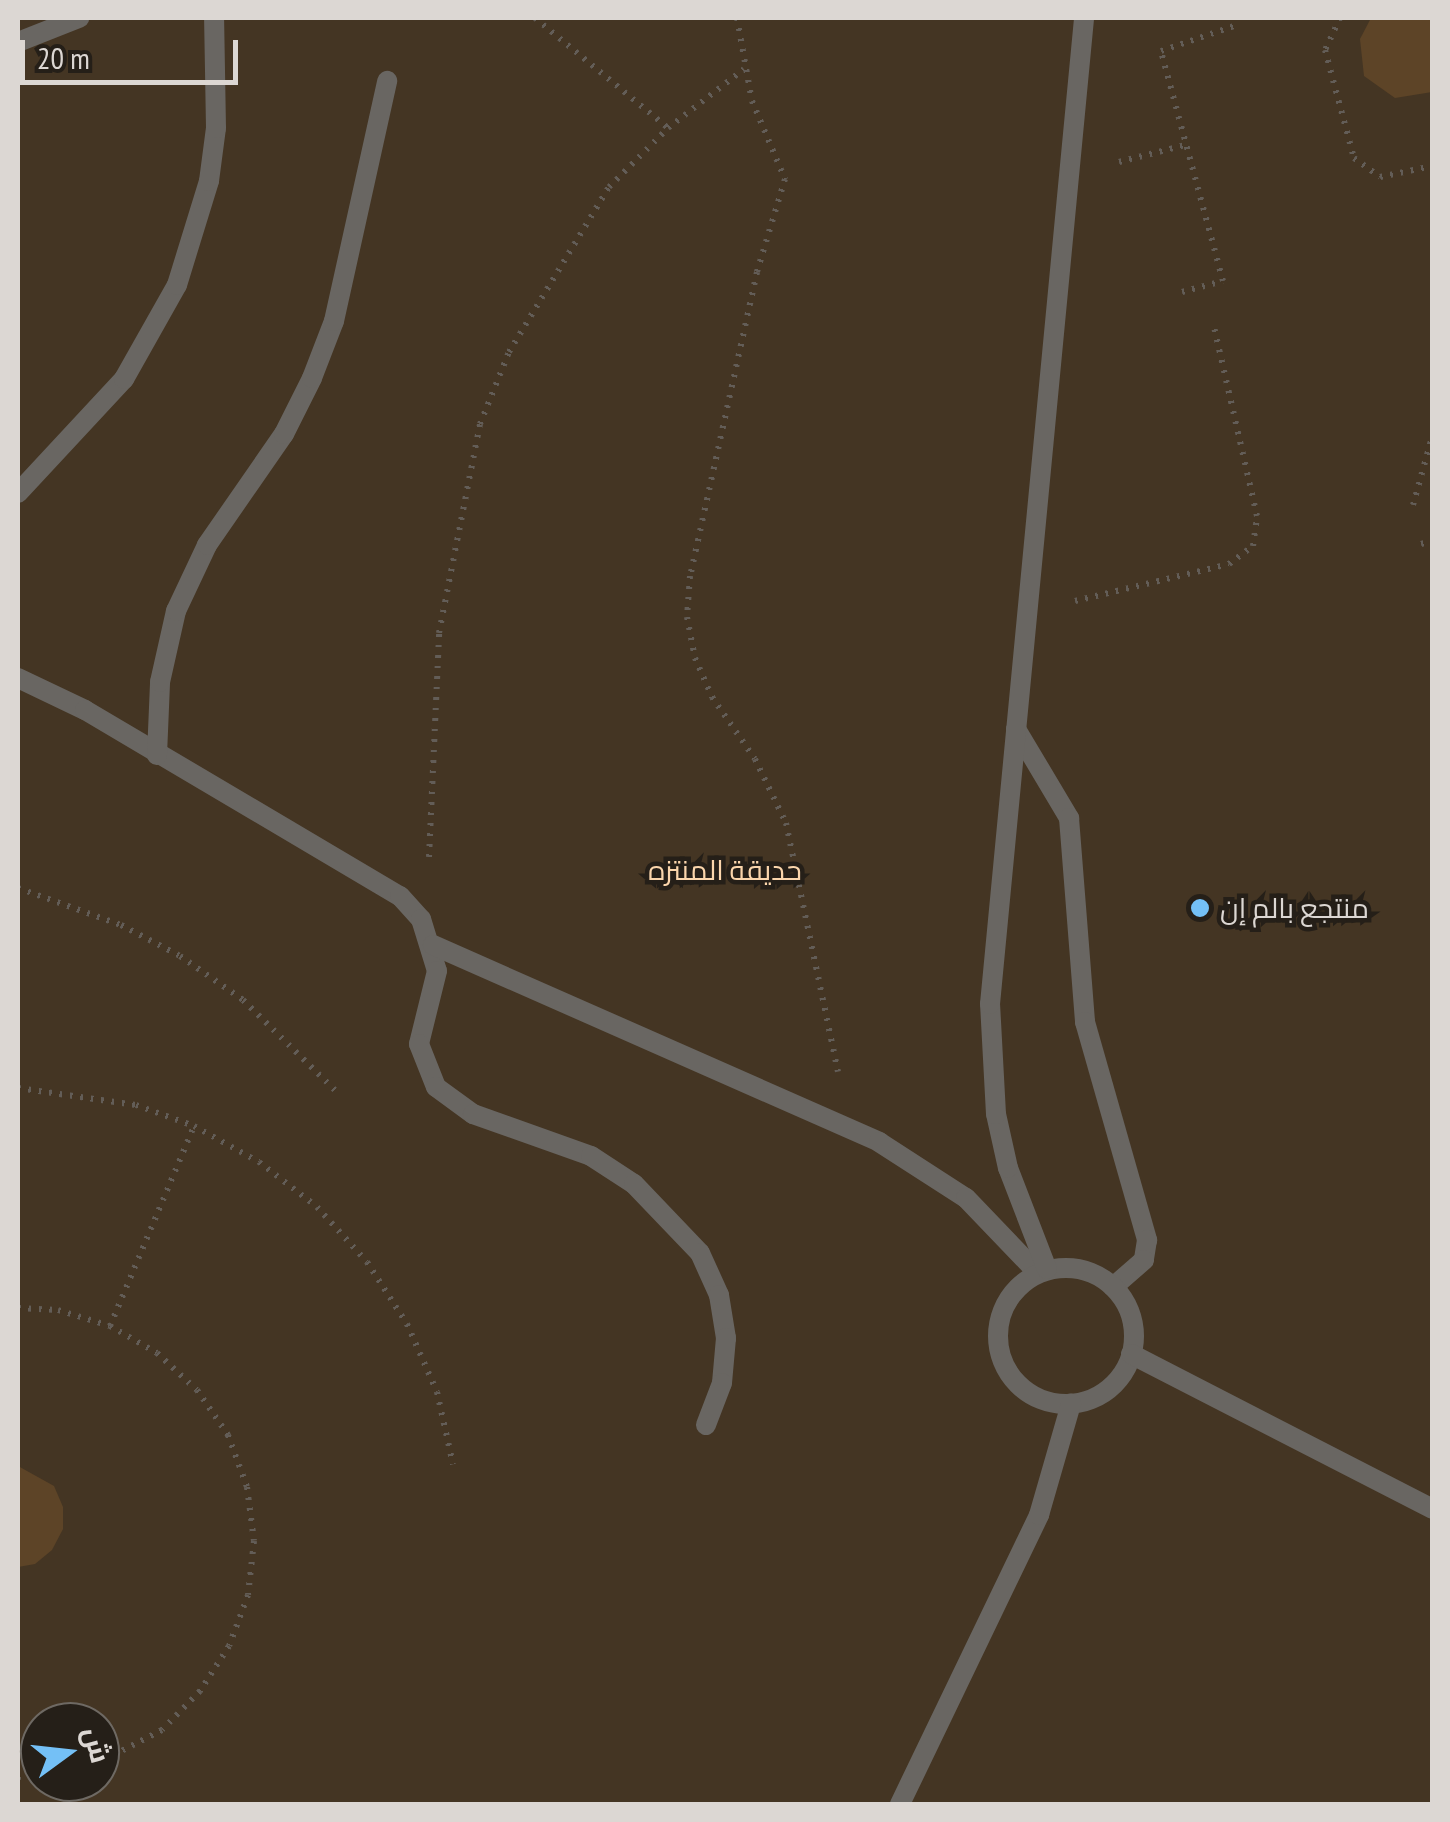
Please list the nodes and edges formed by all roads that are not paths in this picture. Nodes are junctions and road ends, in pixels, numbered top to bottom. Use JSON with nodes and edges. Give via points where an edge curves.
{"nodes":[{"id":1,"x":80,"y":18,"type":"edge"},
{"id":2,"x":214,"y":18,"type":"edge"},
{"id":3,"x":1084,"y":18,"type":"edge"},
{"id":4,"x":18,"y":42,"type":"edge"},
{"id":5,"x":387,"y":81,"type":"dead end"},
{"id":6,"x":18,"y":493,"type":"edge"},
{"id":7,"x":18,"y":678,"type":"edge"},
{"id":8,"x":1016,"y":729,"type":"junction"},
{"id":9,"x":157,"y":755,"type":"junction"},
{"id":10,"x":434,"y":945,"type":"junction"},
{"id":11,"x":1043,"y":1271,"type":"junction"},
{"id":12,"x":1113,"y":1287,"type":"junction"},
{"id":13,"x":1131,"y":1354,"type":"junction"},
{"id":14,"x":1071,"y":1404,"type":"junction"},
{"id":15,"x":706,"y":1425,"type":"dead end"},
{"id":16,"x":1432,"y":1509,"type":"edge"},
{"id":17,"x":900,"y":1804,"type":"edge"}],
"edges":[{"from":1,"to":4,"type":"lane"},
{"from":2,"to":6,"type":"lane","via":[[216,128],[209,181],[176,286],[124,379]]},
{"from":3,"to":8,"type":"lane"},
{"from":5,"to":9,"type":"lane","via":[[334,321],[312,378],[284,434],[207,545],[176,611],[160,682]]},
{"from":7,"to":9,"type":"lane"},
{"from":8,"to":11,"type":"lane","via":[[990,1059],[1008,1168]]},
{"from":8,"to":12,"type":"lane","via":[[1069,818],[1085,1022],[1147,1240],[1144,1260]]},
{"from":9,"to":10,"type":"lane","via":[[400,896]]},
{"from":10,"to":11,"type":"lane","via":[[925,1167]]},
{"from":10,"to":15,"type":"lane","via":[[437,972],[418,1044],[436,1086],[472,1114],[591,1156],[634,1184],[700,1254],[718,1295],[726,1338],[722,1383]]},
{"from":11,"to":12,"type":"lane","via":[[1094,1272]]},
{"from":11,"to":14,"type":"lane","via":[[1004,1305],[999,1352],[1026,1391]]},
{"from":12,"to":13,"type":"lane","via":[[1130,1318]]},
{"from":13,"to":14,"type":"lane","via":[[1109,1389]]},
{"from":13,"to":16,"type":"lane"},
{"from":14,"to":17,"type":"lane","via":[[1047,1497]]}]}
